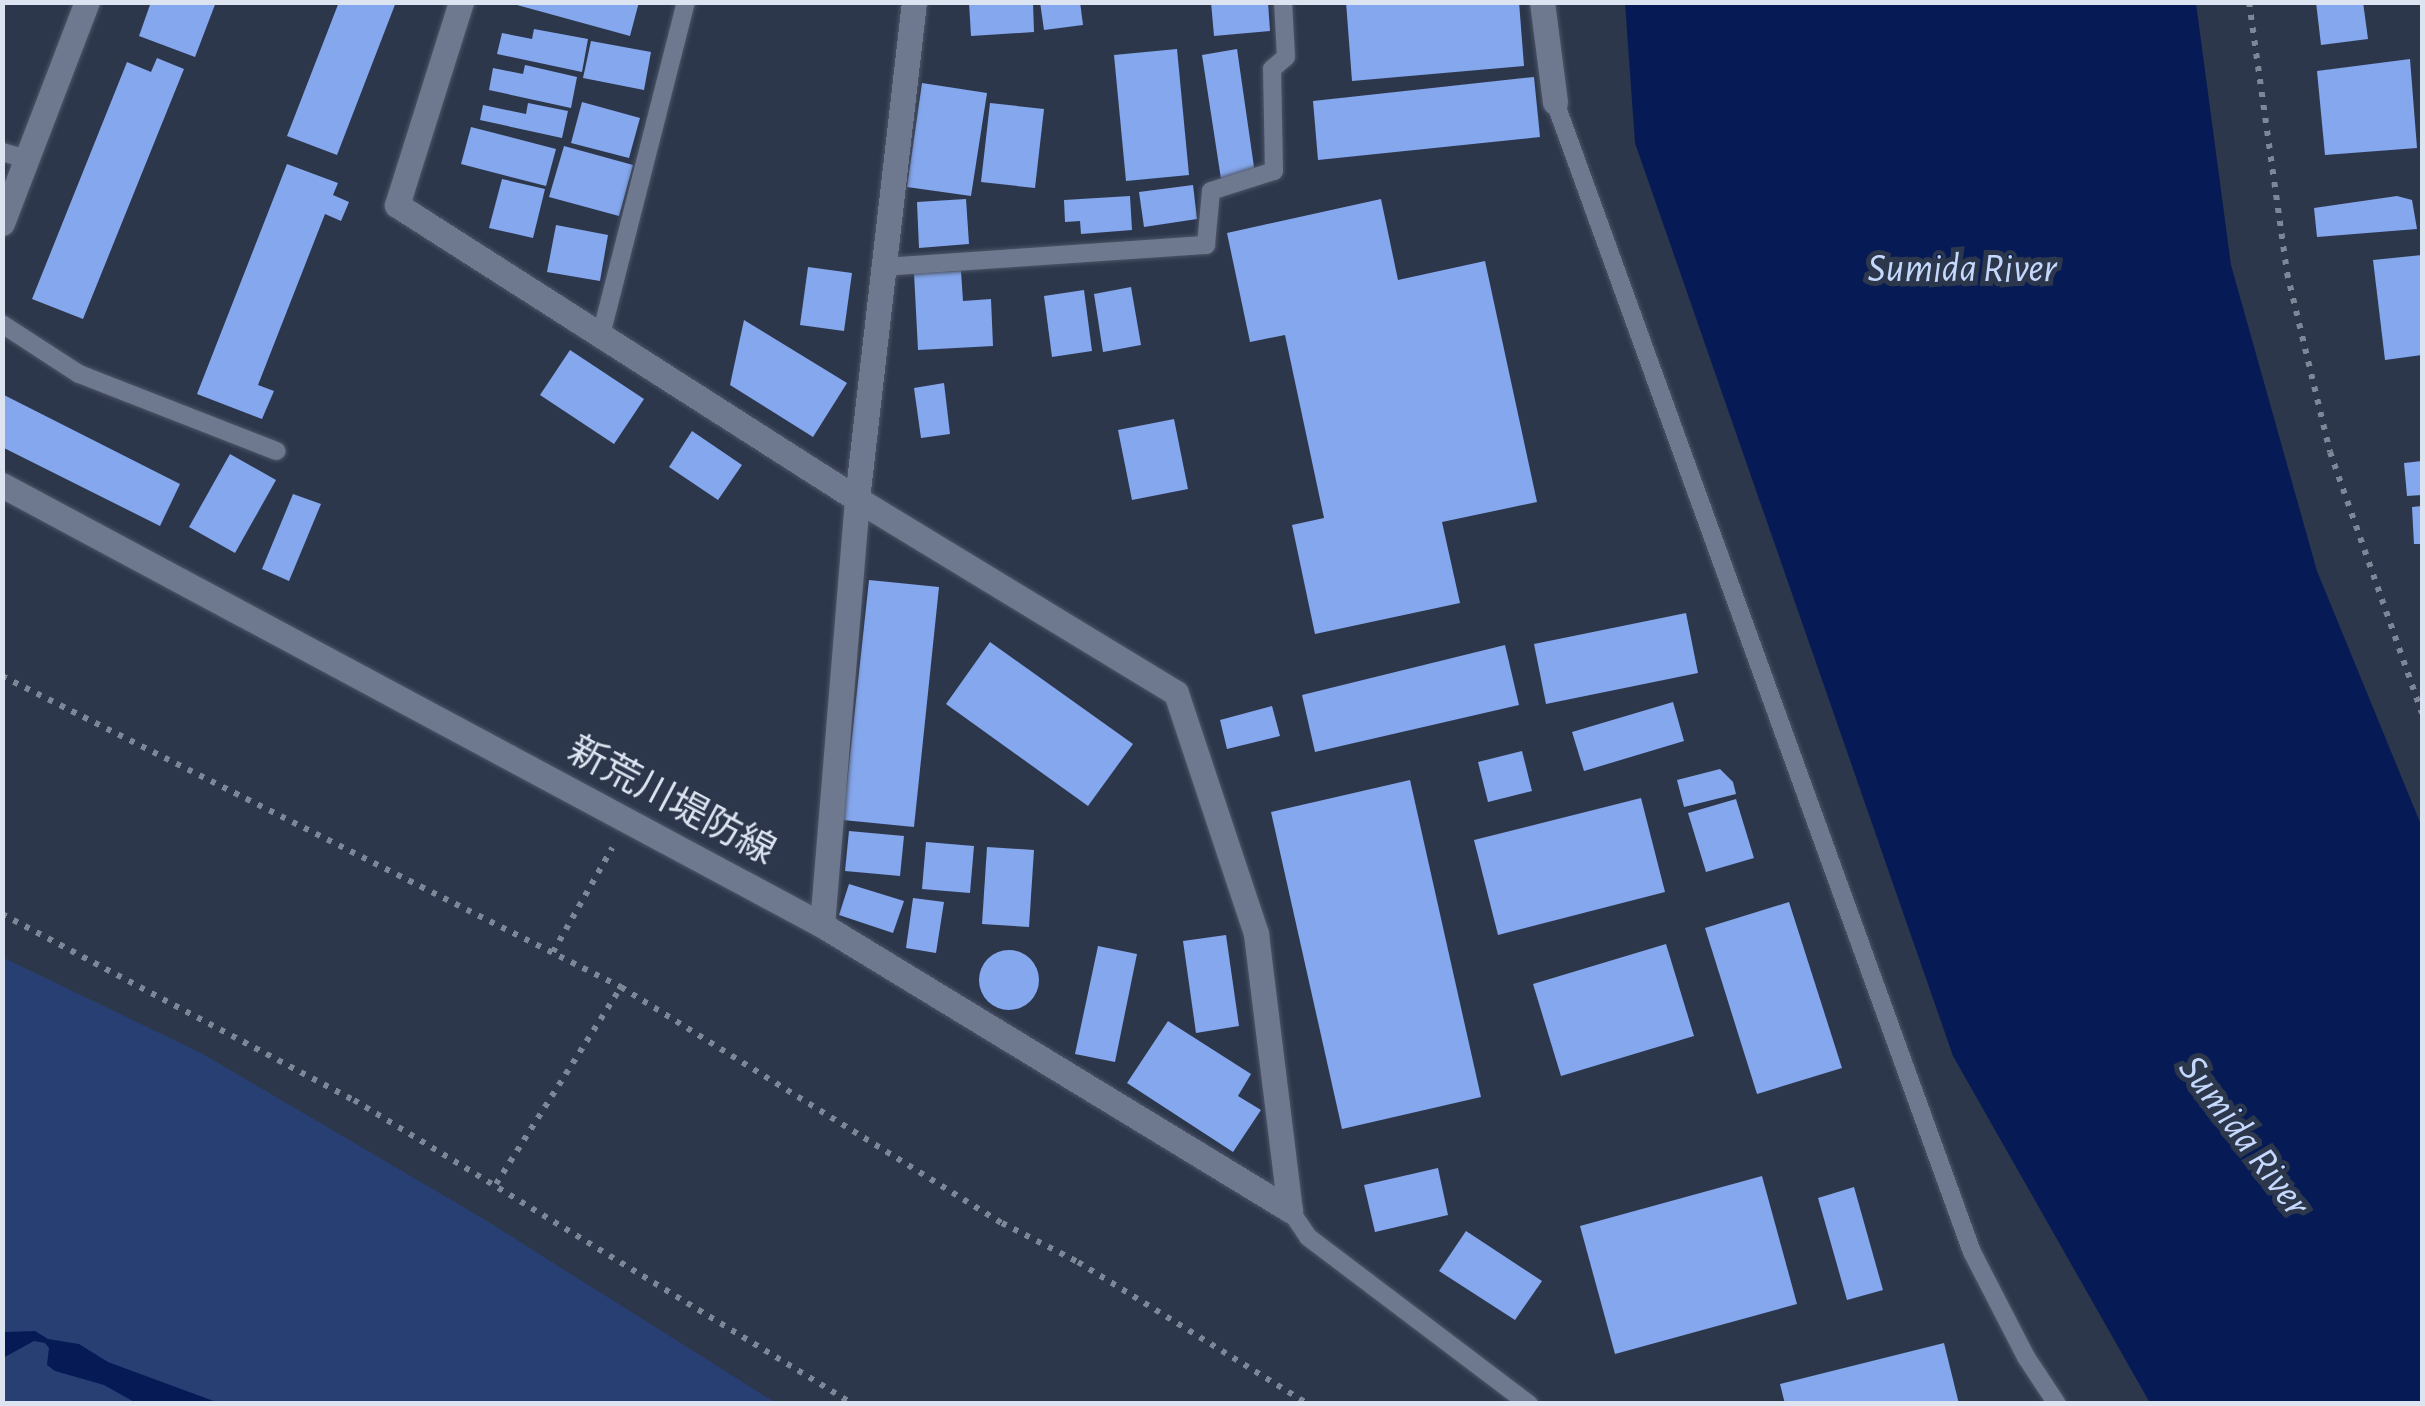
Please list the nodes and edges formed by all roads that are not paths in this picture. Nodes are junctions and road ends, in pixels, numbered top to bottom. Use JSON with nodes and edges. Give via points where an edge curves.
{"nodes":[{"id":1,"x":87,"y":2,"type":"edge"},
{"id":2,"x":461,"y":2,"type":"edge"},
{"id":3,"x":686,"y":2,"type":"edge"},
{"id":4,"x":914,"y":2,"type":"edge"},
{"id":5,"x":1283,"y":2,"type":"edge"},
{"id":6,"x":1542,"y":2,"type":"edge"},
{"id":7,"x":1554,"y":102,"type":"joint"},
{"id":8,"x":15,"y":156,"type":"edge"},
{"id":9,"x":2,"y":223,"type":"edge"},
{"id":10,"x":883,"y":267,"type":"junction"},
{"id":11,"x":2,"y":324,"type":"edge"},
{"id":12,"x":601,"y":335,"type":"junction"},
{"id":13,"x":277,"y":452,"type":"dead end"},
{"id":14,"x":2,"y":485,"type":"edge"},
{"id":15,"x":857,"y":499,"type":"junction"},
{"id":16,"x":822,"y":925,"type":"junction"},
{"id":17,"x":1290,"y":1210,"type":"junction"},
{"id":18,"x":1529,"y":1404,"type":"edge"},
{"id":19,"x":2057,"y":1404,"type":"edge"}],
"edges":[{"from":1,"to":8,"type":"street"},
{"from":2,"to":12,"type":"street","via":[[397,204]]},
{"from":3,"to":12,"type":"lane"},
{"from":4,"to":10,"type":"street"},
{"from":5,"to":10,"type":"lane","via":[[1286,57],[1272,69],[1274,171],[1211,192],[1206,245]]},
{"from":6,"to":7,"type":"street"},
{"from":7,"to":19,"type":"lane","via":[[1972,1252]]},
{"from":8,"to":9,"type":"street"},
{"from":10,"to":15,"type":"street"},
{"from":11,"to":13,"type":"lane","via":[[79,374]]},
{"from":12,"to":15,"type":"street"},
{"from":14,"to":16,"type":"street","name":"新荒川堤防線"},
{"from":15,"to":16,"type":"street"},
{"from":15,"to":17,"type":"street","via":[[1176,693],[1256,934]]},
{"from":16,"to":17,"type":"street","name":"新荒川堤防線"},
{"from":17,"to":18,"type":"lane","via":[[1308,1237]]}]}
